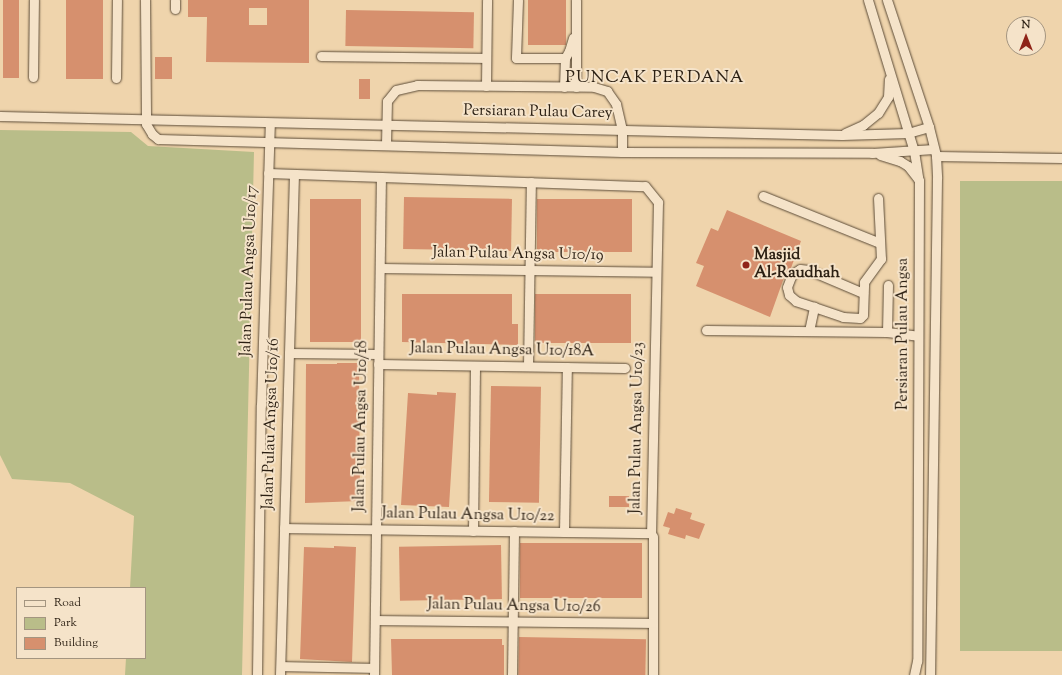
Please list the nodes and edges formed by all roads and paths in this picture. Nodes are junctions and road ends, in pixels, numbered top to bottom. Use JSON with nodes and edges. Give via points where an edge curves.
{"nodes":[{"id":1,"x":34,"y":0,"type":"edge"},
{"id":2,"x":117,"y":0,"type":"edge"},
{"id":3,"x":145,"y":0,"type":"edge"},
{"id":4,"x":488,"y":0,"type":"edge"},
{"id":5,"x":518,"y":0,"type":"edge"},
{"id":6,"x":576,"y":0,"type":"edge"},
{"id":7,"x":868,"y":0,"type":"edge"},
{"id":8,"x":887,"y":0,"type":"edge"},
{"id":9,"x":575,"y":34,"type":"junction"},
{"id":10,"x":321,"y":56,"type":"dead end"},
{"id":11,"x":486,"y":58,"type":"junction"},
{"id":12,"x":565,"y":58,"type":"junction"},
{"id":13,"x":888,"y":69,"type":"junction"},
{"id":14,"x":33,"y":77,"type":"dead end"},
{"id":15,"x":116,"y":78,"type":"dead end"},
{"id":16,"x":486,"y":86,"type":"junction"},
{"id":17,"x":564,"y":87,"type":"junction"},
{"id":18,"x":576,"y":87,"type":"junction"},
{"id":19,"x":0,"y":116,"type":"edge"},
{"id":20,"x":146,"y":119,"type":"junction"},
{"id":21,"x":270,"y":123,"type":"junction"},
{"id":22,"x":386,"y":124,"type":"junction"},
{"id":23,"x":929,"y":127,"type":"junction"},
{"id":24,"x":622,"y":130,"type":"junction"},
{"id":25,"x":908,"y":133,"type":"junction"},
{"id":26,"x":842,"y":135,"type":"junction"},
{"id":27,"x":269,"y":141,"type":"junction"},
{"id":28,"x":386,"y":144,"type":"junction"},
{"id":29,"x":914,"y":151,"type":"junction"},
{"id":30,"x":622,"y":152,"type":"junction"},
{"id":31,"x":935,"y":152,"type":"junction"},
{"id":32,"x":872,"y":153,"type":"junction"},
{"id":33,"x":1062,"y":158,"type":"edge"},
{"id":34,"x":268,"y":173,"type":"junction"},
{"id":35,"x":294,"y":174,"type":"junction"},
{"id":36,"x":381,"y":177,"type":"junction"},
{"id":37,"x":920,"y":181,"type":"junction"},
{"id":38,"x":531,"y":182,"type":"junction"},
{"id":39,"x":645,"y":186,"type":"joint"},
{"id":40,"x":763,"y":196,"type":"dead end"},
{"id":41,"x":878,"y":198,"type":"dead end"},
{"id":42,"x":880,"y":243,"type":"junction"},
{"id":43,"x":380,"y":268,"type":"junction"},
{"id":44,"x":530,"y":270,"type":"junction"},
{"id":45,"x":656,"y":272,"type":"junction"},
{"id":46,"x":888,"y":285,"type":"dead end"},
{"id":47,"x":863,"y":293,"type":"junction"},
{"id":48,"x":814,"y":307,"type":"junction"},
{"id":49,"x":706,"y":330,"type":"dead end"},
{"id":50,"x":809,"y":332,"type":"junction"},
{"id":51,"x":887,"y":332,"type":"junction"},
{"id":52,"x":918,"y":336,"type":"junction"},
{"id":53,"x":289,"y":353,"type":"junction"},
{"id":54,"x":378,"y":354,"type":"junction"},
{"id":55,"x":378,"y":364,"type":"junction"},
{"id":56,"x":475,"y":366,"type":"junction"},
{"id":57,"x":528,"y":366,"type":"junction"},
{"id":58,"x":566,"y":367,"type":"junction"},
{"id":59,"x":625,"y":368,"type":"dead end"},
{"id":60,"x":284,"y":528,"type":"junction"},
{"id":61,"x":376,"y":529,"type":"junction"},
{"id":62,"x":473,"y":531,"type":"junction"},
{"id":63,"x":514,"y":531,"type":"junction"},
{"id":64,"x":564,"y":532,"type":"junction"},
{"id":65,"x":650,"y":533,"type":"junction"},
{"id":66,"x":375,"y":620,"type":"junction"},
{"id":67,"x":513,"y":622,"type":"junction"},
{"id":68,"x":653,"y":623,"type":"junction"},
{"id":69,"x":280,"y":671,"type":"edge"},
{"id":70,"x":374,"y":672,"type":"edge"},
{"id":71,"x":256,"y":675,"type":"edge"},
{"id":72,"x":512,"y":675,"type":"edge"},
{"id":73,"x":653,"y":675,"type":"edge"},
{"id":74,"x":914,"y":675,"type":"edge"},
{"id":75,"x":930,"y":675,"type":"edge"}],
"edges":[{"from":1,"to":14,"type":"street"},
{"from":2,"to":15,"type":"street"},
{"from":3,"to":20,"type":"street"},
{"from":4,"to":11,"type":"street"},
{"from":5,"to":12,"type":"street","via":[[516,58]]},
{"from":6,"to":9,"type":"street"},
{"from":7,"to":13,"type":"street","name":"Persiaran Pulau Angsa"},
{"from":8,"to":23,"type":"street","name":"Persiaran Pulau Angsa"},
{"from":9,"to":12,"type":"street"},
{"from":9,"to":18,"type":"street"},
{"from":10,"to":11,"type":"street"},
{"from":11,"to":16,"type":"street"},
{"from":12,"to":17,"type":"street"},
{"from":13,"to":25,"type":"street","name":"Persiaran Pulau Angsa"},
{"from":13,"to":26,"type":"street","via":[[888,97],[878,113],[864,125]]},
{"from":16,"to":17,"type":"street"},
{"from":16,"to":22,"type":"street","via":[[417,85],[396,90],[387,101]]},
{"from":17,"to":18,"type":"street"},
{"from":18,"to":24,"type":"street","via":[[594,87],[607,92],[616,104]]},
{"from":19,"to":20,"type":"street","name":"Persiaran Pulau Carey"},
{"from":20,"to":21,"type":"street","name":"Persiaran Pulau Carey"},
{"from":20,"to":27,"type":"street","via":[[146,124],[158,139]]},
{"from":21,"to":22,"type":"street","name":"Persiaran Pulau Carey"},
{"from":21,"to":27,"type":"street"},
{"from":22,"to":24,"type":"street","name":"Persiaran Pulau Carey"},
{"from":22,"to":28,"type":"street"},
{"from":23,"to":25,"type":"street","name":"Persiaran Pulau Carey"},
{"from":23,"to":31,"type":"street","name":"Persiaran Pulau Angsa"},
{"from":24,"to":26,"type":"street","name":"Persiaran Pulau Carey"},
{"from":24,"to":30,"type":"street"},
{"from":25,"to":26,"type":"street","name":"Persiaran Pulau Carey"},
{"from":25,"to":29,"type":"street","name":"Persiaran Pulau Angsa"},
{"from":27,"to":28,"type":"street"},
{"from":27,"to":34,"type":"street"},
{"from":28,"to":30,"type":"street"},
{"from":29,"to":31,"type":"street"},
{"from":29,"to":32,"type":"street"},
{"from":29,"to":37,"type":"street","name":"Persiaran Pulau Angsa"},
{"from":30,"to":32,"type":"street"},
{"from":31,"to":33,"type":"street"},
{"from":31,"to":75,"type":"street","name":"Persiaran Pulau Angsa","via":[[937,178]]},
{"from":32,"to":37,"type":"street","via":[[900,161],[908,166]]},
{"from":34,"to":35,"type":"street","name":"Jalan Pulau Angsa U10/17"},
{"from":34,"to":71,"type":"street","name":"Jalan Pulau Angsa U10/17"},
{"from":35,"to":36,"type":"street","name":"Jalan Pulau Angsa U10/17"},
{"from":35,"to":53,"type":"street","name":"Jalan Pulau Angsa U10/16"},
{"from":36,"to":38,"type":"street","name":"Jalan Pulau Angsa U10/17"},
{"from":36,"to":43,"type":"street","name":"Jalan Pulau Angsa U10/18"},
{"from":37,"to":52,"type":"street","name":"Persiaran Pulau Angsa"},
{"from":38,"to":39,"type":"street","name":"Jalan Pulau Angsa U10/17"},
{"from":38,"to":44,"type":"street"},
{"from":39,"to":45,"type":"street","name":"Jalan Pulau Angsa U10/23","via":[[658,202]]},
{"from":40,"to":42,"type":"street"},
{"from":41,"to":42,"type":"street"},
{"from":42,"to":47,"type":"street","via":[[881,259],[866,276]]},
{"from":43,"to":44,"type":"street","name":"Jalan Pulau Angsa U10/19"},
{"from":43,"to":54,"type":"street","name":"Jalan Pulau Angsa U10/18"},
{"from":44,"to":45,"type":"street","name":"Jalan Pulau Angsa U10/19"},
{"from":44,"to":57,"type":"street"},
{"from":45,"to":65,"type":"street","name":"Jalan Pulau Angsa U10/23"},
{"from":46,"to":51,"type":"street"},
{"from":47,"to":48,"type":"street","via":[[864,310],[860,318],[843,318]]},
{"from":47,"to":48,"type":"street","via":[[809,270],[800,269],[792,274],[787,287],[789,295],[796,301]]},
{"from":48,"to":50,"type":"street"},
{"from":49,"to":50,"type":"street"},
{"from":50,"to":51,"type":"street"},
{"from":51,"to":52,"type":"street"},
{"from":52,"to":74,"type":"street","name":"Persiaran Pulau Angsa","via":[[917,661]]},
{"from":53,"to":54,"type":"street"},
{"from":53,"to":60,"type":"street","name":"Jalan Pulau Angsa U10/16"},
{"from":54,"to":55,"type":"street","name":"Jalan Pulau Angsa U10/18"},
{"from":55,"to":56,"type":"street","name":"Jalan Pulau Angsa U10/18A"},
{"from":55,"to":61,"type":"street","name":"Jalan Pulau Angsa U10/18"},
{"from":56,"to":57,"type":"street","name":"Jalan Pulau Angsa U10/18A"},
{"from":56,"to":62,"type":"street"},
{"from":57,"to":58,"type":"street","name":"Jalan Pulau Angsa U10/18A"},
{"from":58,"to":59,"type":"street","name":"Jalan Pulau Angsa U10/18A"},
{"from":58,"to":64,"type":"street"},
{"from":60,"to":61,"type":"street","name":"Jalan Pulau Angsa U10/22"},
{"from":60,"to":69,"type":"street","name":"Jalan Pulau Angsa U10/16"},
{"from":61,"to":62,"type":"street","name":"Jalan Pulau Angsa U10/22"},
{"from":61,"to":66,"type":"street","name":"Jalan Pulau Angsa U10/18"},
{"from":62,"to":63,"type":"street","name":"Jalan Pulau Angsa U10/22"},
{"from":63,"to":64,"type":"street","name":"Jalan Pulau Angsa U10/22"},
{"from":63,"to":67,"type":"street"},
{"from":64,"to":65,"type":"street","name":"Jalan Pulau Angsa U10/22"},
{"from":65,"to":68,"type":"street","name":"Jalan Pulau Angsa U10/23","via":[[653,537]]},
{"from":66,"to":67,"type":"street","name":"Jalan Pulau Angsa U10/26"},
{"from":66,"to":70,"type":"street","name":"Jalan Pulau Angsa U10/18"},
{"from":67,"to":68,"type":"street","name":"Jalan Pulau Angsa U10/26"},
{"from":67,"to":72,"type":"street"},
{"from":68,"to":73,"type":"street","name":"Jalan Pulau Angsa U10/23"},
{"from":69,"to":70,"type":"street"}]}
